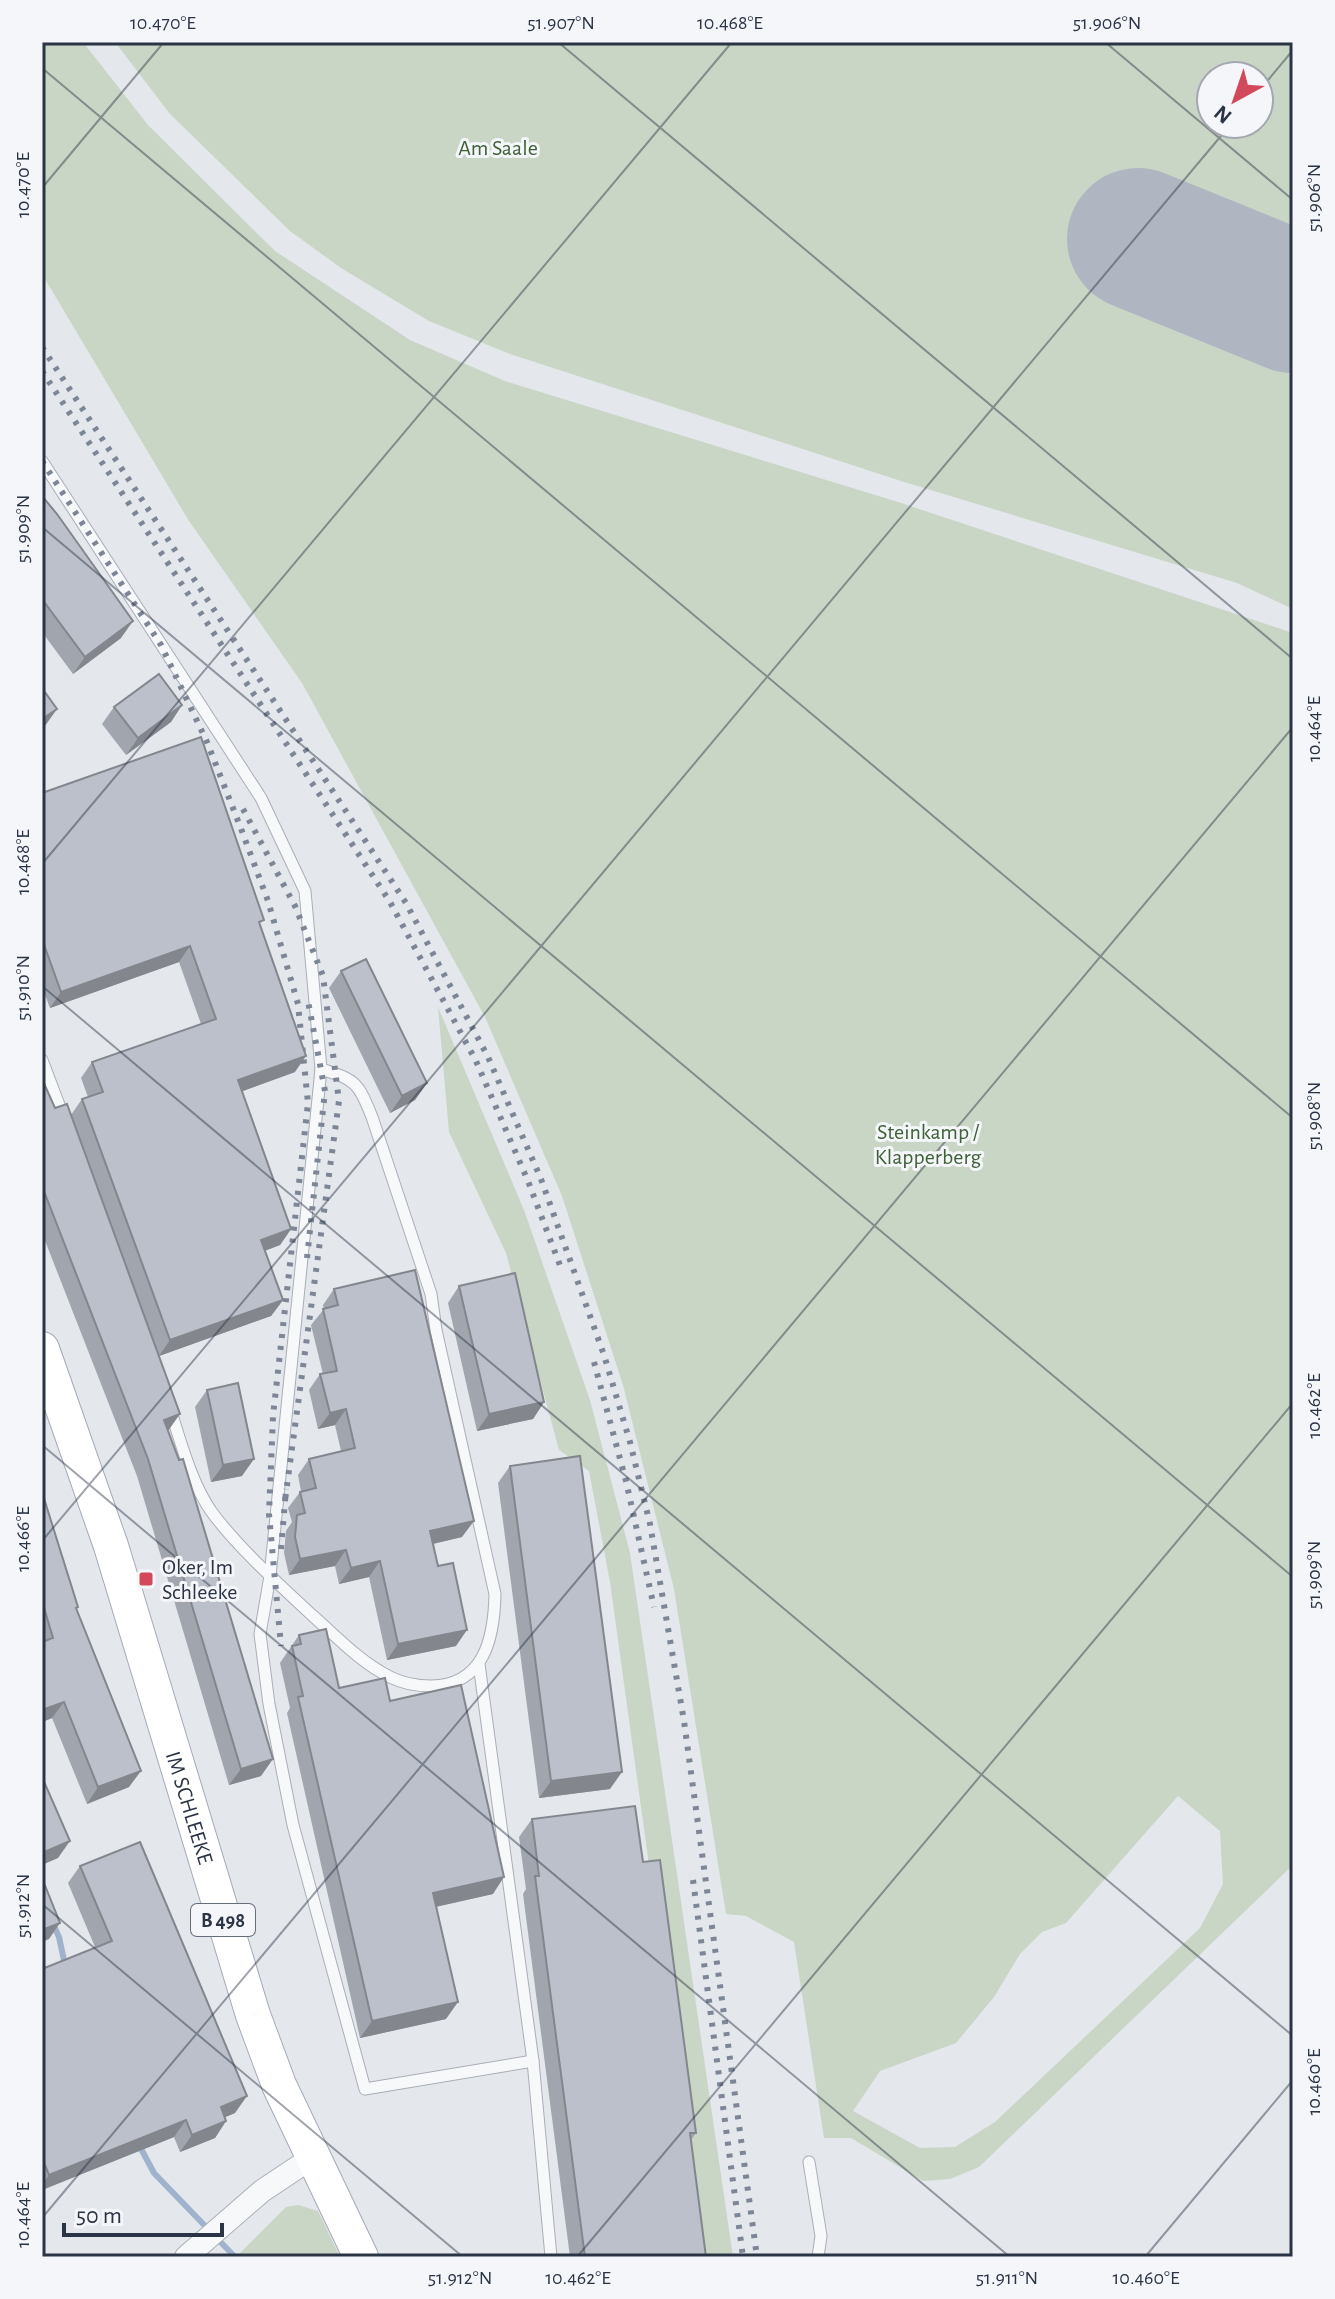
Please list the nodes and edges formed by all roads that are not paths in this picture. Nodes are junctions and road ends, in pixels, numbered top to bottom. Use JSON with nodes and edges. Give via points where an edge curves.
{"nodes":[{"id":1,"x":42,"y":461,"type":"edge"},
{"id":2,"x":42,"y":1060,"type":"edge"},
{"id":3,"x":321,"y":1069,"type":"junction"},
{"id":4,"x":68,"y":1130,"type":"edge"},
{"id":5,"x":42,"y":1349,"type":"edge"},
{"id":6,"x":166,"y":1399,"type":"edge"},
{"id":7,"x":270,"y":1576,"type":"junction"},
{"id":8,"x":479,"y":1664,"type":"junction"},
{"id":9,"x":533,"y":2061,"type":"junction"},
{"id":10,"x":313,"y":2157,"type":"junction"},
{"id":11,"x":809,"y":2162,"type":"dead end"},
{"id":12,"x":190,"y":2253,"type":"edge"},
{"id":13,"x":361,"y":2257,"type":"edge"},
{"id":14,"x":551,"y":2257,"type":"edge"},
{"id":15,"x":818,"y":2257,"type":"edge"}],
"edges":[{"from":1,"to":3,"type":"lane","via":[[261,798],[305,891]]},
{"from":2,"to":4,"type":"lane"},
{"from":3,"to":7,"type":"lane"},
{"from":3,"to":8,"type":"lane","via":[[347,1077],[360,1089],[431,1294],[495,1594],[495,1616]]},
{"from":5,"to":10,"type":"main road","name":"IM SCHLEEKE","number":"B 498","via":[[111,1546],[253,2015]]},
{"from":6,"to":7,"type":"lane","via":[[210,1510]]},
{"from":7,"to":8,"type":"lane","via":[[364,1662],[392,1678],[447,1686],[466,1678]]},
{"from":7,"to":9,"type":"lane","via":[[260,1634],[269,1704],[293,1825],[365,2089]]},
{"from":8,"to":9,"type":"lane"},
{"from":9,"to":14,"type":"lane"},
{"from":10,"to":12,"type":"street","via":[[262,2191]]},
{"from":10,"to":13,"type":"main road","name":"IM SCHLEEKE","number":"B 498"},
{"from":11,"to":15,"type":"lane","via":[[821,2236]]}]}
